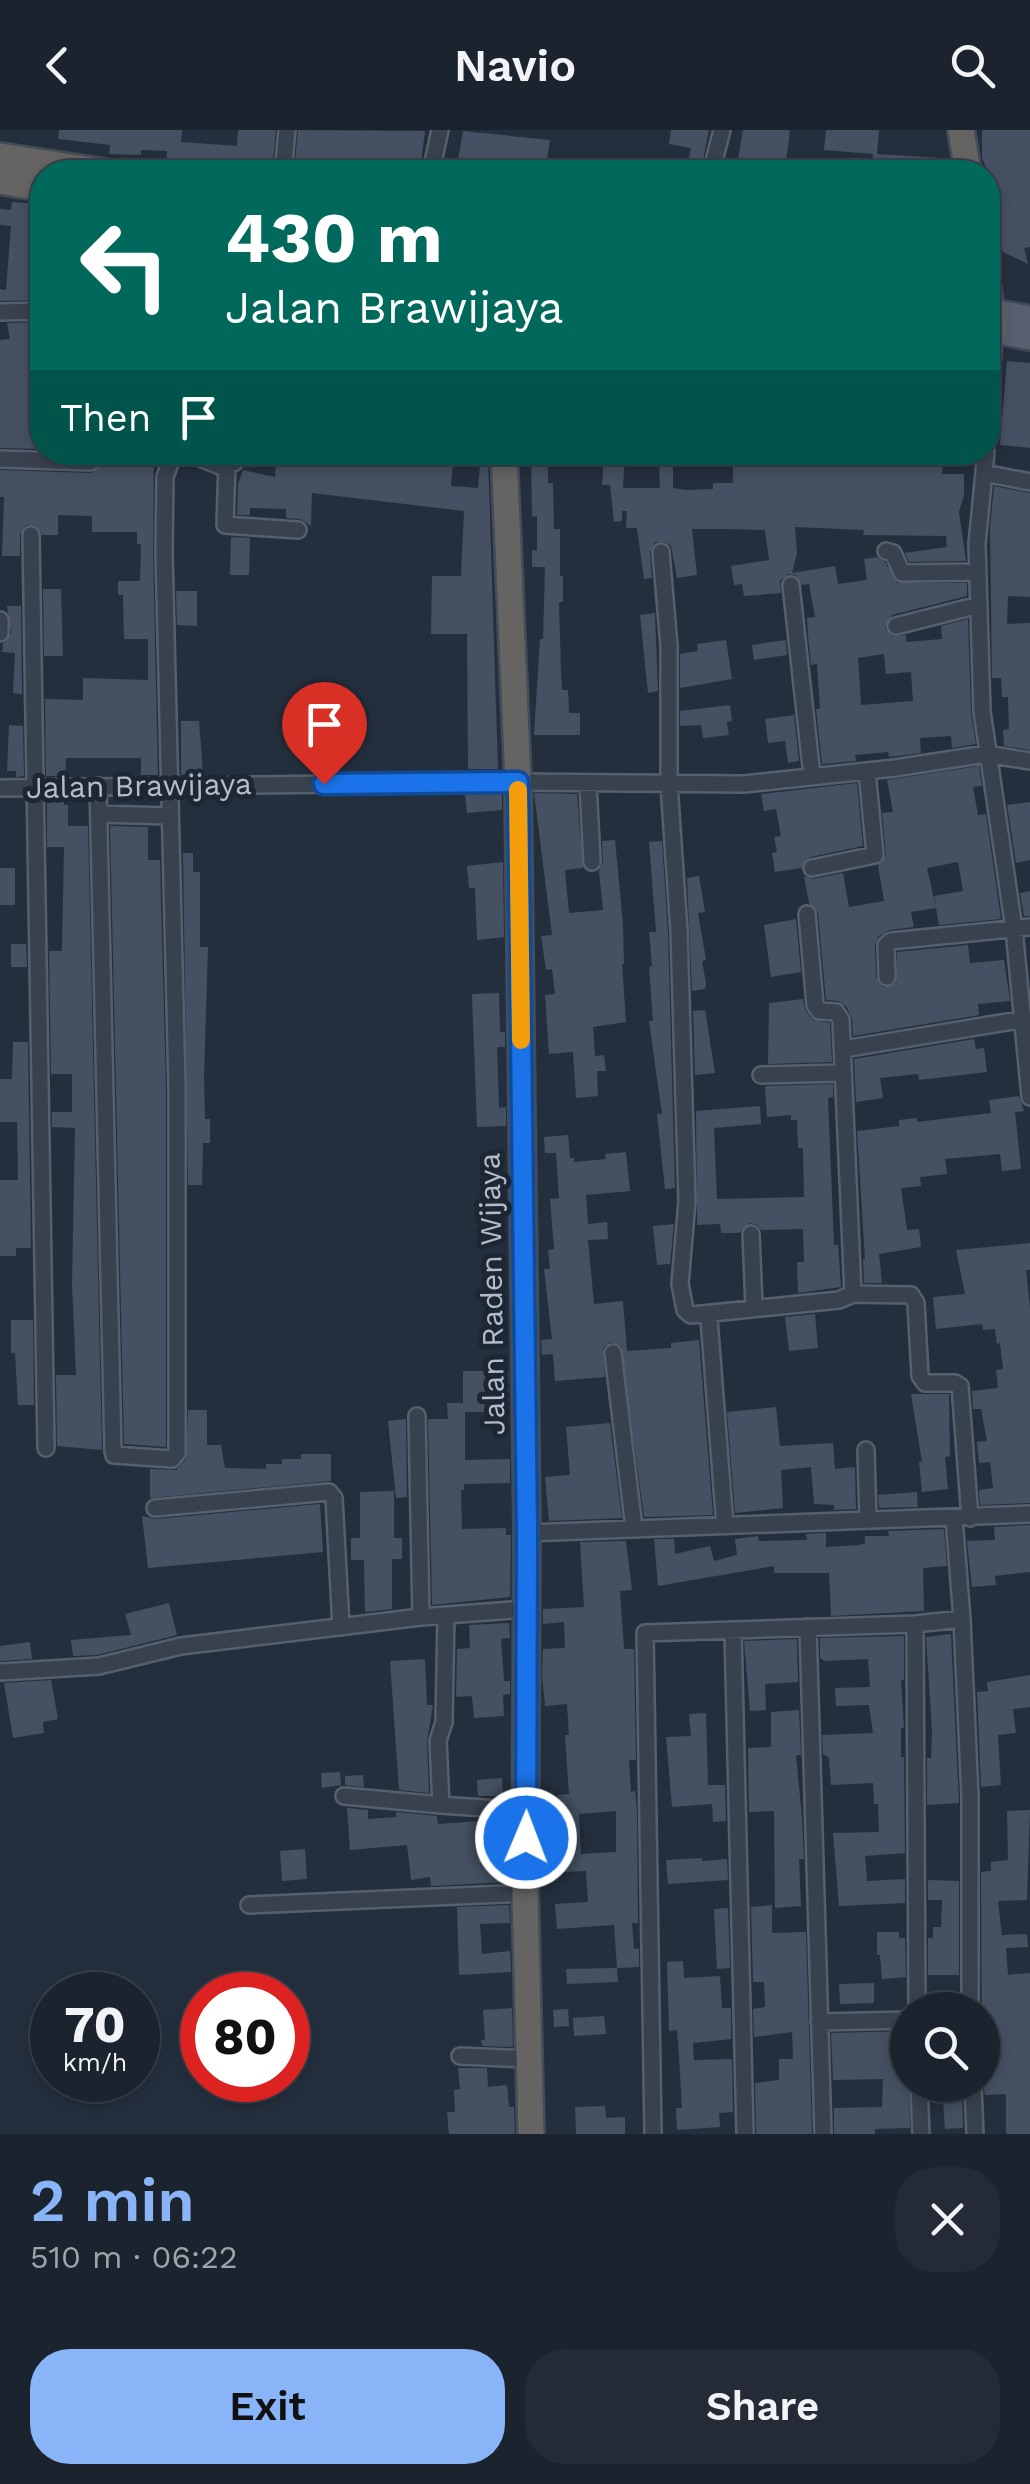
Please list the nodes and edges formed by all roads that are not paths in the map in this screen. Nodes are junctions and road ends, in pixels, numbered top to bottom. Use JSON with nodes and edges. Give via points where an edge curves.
{"nodes":[{"id":1,"x":287,"y":130,"type":"edge"},
{"id":2,"x":440,"y":130,"type":"edge"},
{"id":3,"x":722,"y":130,"type":"edge"},
{"id":4,"x":961,"y":130,"type":"edge"},
{"id":5,"x":0,"y":156,"type":"edge"},
{"id":6,"x":283,"y":160,"type":"edge"},
{"id":7,"x":434,"y":160,"type":"edge"},
{"id":8,"x":714,"y":160,"type":"edge"},
{"id":9,"x":966,"y":160,"type":"edge"},
{"id":10,"x":30,"y":161,"type":"edge"},
{"id":11,"x":0,"y":181,"type":"edge"},
{"id":12,"x":30,"y":186,"type":"edge"},
{"id":13,"x":30,"y":311,"type":"edge"},
{"id":14,"x":0,"y":312,"type":"edge"},
{"id":15,"x":1000,"y":315,"type":"edge"},
{"id":16,"x":1030,"y":319,"type":"edge"},
{"id":17,"x":1000,"y":320,"type":"edge"},
{"id":18,"x":1030,"y":337,"type":"edge"},
{"id":19,"x":0,"y":458,"type":"edge"},
{"id":20,"x":30,"y":459,"type":"edge"},
{"id":21,"x":169,"y":465,"type":"edge"},
{"id":22,"x":227,"y":465,"type":"edge"},
{"id":23,"x":505,"y":465,"type":"edge"},
{"id":24,"x":985,"y":465,"type":"edge"},
{"id":25,"x":984,"y":473,"type":"junction"},
{"id":26,"x":1030,"y":482,"type":"edge"},
{"id":27,"x":298,"y":530,"type":"dead end"},
{"id":28,"x":31,"y":535,"type":"dead end"},
{"id":29,"x":661,"y":552,"type":"dead end"},
{"id":30,"x":886,"y":552,"type":"dead end"},
{"id":31,"x":978,"y":572,"type":"junction"},
{"id":32,"x":791,"y":585,"type":"dead end"},
{"id":33,"x":979,"y":605,"type":"junction"},
{"id":34,"x":0,"y":620,"type":"edge"},
{"id":35,"x":896,"y":626,"type":"dead end"},
{"id":36,"x":0,"y":633,"type":"edge"},
{"id":37,"x":986,"y":754,"type":"junction"},
{"id":38,"x":1030,"y":761,"type":"edge"},
{"id":39,"x":867,"y":770,"type":"junction"},
{"id":40,"x":812,"y":776,"type":"junction"},
{"id":41,"x":518,"y":782,"type":"junction"},
{"id":42,"x":588,"y":783,"type":"junction"},
{"id":43,"x":669,"y":784,"type":"junction"},
{"id":44,"x":169,"y":785,"type":"junction"},
{"id":45,"x":37,"y":786,"type":"junction"},
{"id":46,"x":98,"y":786,"type":"junction"},
{"id":47,"x":0,"y":788,"type":"edge"},
{"id":48,"x":99,"y":814,"type":"junction"},
{"id":49,"x":168,"y":816,"type":"junction"},
{"id":50,"x":592,"y":862,"type":"dead end"},
{"id":51,"x":812,"y":868,"type":"dead end"},
{"id":52,"x":807,"y":914,"type":"dead end"},
{"id":53,"x":1022,"y":928,"type":"edge"},
{"id":54,"x":887,"y":977,"type":"dead end"},
{"id":55,"x":1025,"y":1019,"type":"junction"},
{"id":56,"x":844,"y":1049,"type":"junction"},
{"id":57,"x":842,"y":1073,"type":"junction"},
{"id":58,"x":761,"y":1076,"type":"dead end"},
{"id":59,"x":1030,"y":1097,"type":"edge"},
{"id":60,"x":751,"y":1234,"type":"dead end"},
{"id":61,"x":853,"y":1294,"type":"junction"},
{"id":62,"x":754,"y":1307,"type":"junction"},
{"id":63,"x":712,"y":1314,"type":"junction"},
{"id":64,"x":613,"y":1354,"type":"dead end"},
{"id":65,"x":417,"y":1416,"type":"dead end"},
{"id":66,"x":46,"y":1448,"type":"dead end"},
{"id":67,"x":866,"y":1450,"type":"dead end"},
{"id":68,"x":155,"y":1508,"type":"dead end"},
{"id":69,"x":1030,"y":1514,"type":"edge"},
{"id":70,"x":962,"y":1518,"type":"junction"},
{"id":71,"x":868,"y":1521,"type":"junction"},
{"id":72,"x":725,"y":1526,"type":"junction"},
{"id":73,"x":634,"y":1528,"type":"junction"},
{"id":74,"x":527,"y":1533,"type":"junction"},
{"id":75,"x":525,"y":1609,"type":"junction"},
{"id":76,"x":446,"y":1616,"type":"junction"},
{"id":77,"x":421,"y":1617,"type":"junction"},
{"id":78,"x":962,"y":1619,"type":"junction"},
{"id":79,"x":915,"y":1624,"type":"junction"},
{"id":80,"x":342,"y":1627,"type":"junction"},
{"id":81,"x":808,"y":1627,"type":"junction"},
{"id":82,"x":733,"y":1632,"type":"junction"},
{"id":83,"x":0,"y":1672,"type":"edge"},
{"id":84,"x":344,"y":1796,"type":"dead end"},
{"id":85,"x":441,"y":1804,"type":"junction"},
{"id":86,"x":527,"y":1811,"type":"junction"},
{"id":87,"x":525,"y":1893,"type":"junction"},
{"id":88,"x":249,"y":1906,"type":"dead end"},
{"id":89,"x":917,"y":1992,"type":"edge"},
{"id":90,"x":969,"y":1992,"type":"edge"},
{"id":91,"x":890,"y":2020,"type":"edge"},
{"id":92,"x":819,"y":2022,"type":"junction"},
{"id":93,"x":460,"y":2056,"type":"dead end"},
{"id":94,"x":528,"y":2059,"type":"junction"},
{"id":95,"x":920,"y":2102,"type":"edge"},
{"id":96,"x":974,"y":2102,"type":"edge"},
{"id":97,"x":531,"y":2134,"type":"edge"},
{"id":98,"x":654,"y":2134,"type":"edge"},
{"id":99,"x":745,"y":2134,"type":"edge"},
{"id":100,"x":823,"y":2134,"type":"edge"},
{"id":101,"x":921,"y":2134,"type":"edge"},
{"id":102,"x":975,"y":2134,"type":"edge"}],
"edges":[{"from":1,"to":6,"type":"street"},
{"from":2,"to":7,"type":"street"},
{"from":3,"to":8,"type":"street"},
{"from":4,"to":9,"type":"highway"},
{"from":5,"to":10,"type":"highway"},
{"from":11,"to":12,"type":"highway"},
{"from":13,"to":14,"type":"street"},
{"from":15,"to":16,"type":"main road"},
{"from":17,"to":18,"type":"main road"},
{"from":19,"to":20,"type":"street"},
{"from":21,"to":44,"type":"street"},
{"from":22,"to":27,"type":"street","via":[[225,525]]},
{"from":23,"to":41,"type":"highway","name":"Jalan Raden Wijaya"},
{"from":24,"to":25,"type":"street"},
{"from":25,"to":26,"type":"street"},
{"from":25,"to":31,"type":"street"},
{"from":28,"to":45,"type":"street"},
{"from":29,"to":43,"type":"street"},
{"from":30,"to":31,"type":"street","via":[[893,553],[902,574]]},
{"from":31,"to":33,"type":"street"},
{"from":32,"to":40,"type":"street"},
{"from":33,"to":35,"type":"street"},
{"from":33,"to":37,"type":"street"},
{"from":34,"to":36,"type":"street"},
{"from":37,"to":38,"type":"street","name":"Jalan Brawijaya"},
{"from":37,"to":39,"type":"street","name":"Jalan Brawijaya"},
{"from":37,"to":53,"type":"street"},
{"from":39,"to":40,"type":"street","name":"Jalan Brawijaya"},
{"from":39,"to":51,"type":"street","via":[[875,855]]},
{"from":40,"to":43,"type":"street","name":"Jalan Brawijaya"},
{"from":41,"to":42,"type":"street","name":"Jalan Brawijaya"},
{"from":41,"to":44,"type":"street","name":"Jalan Brawijaya"},
{"from":41,"to":74,"type":"highway","name":"Jalan Raden Wijaya"},
{"from":42,"to":43,"type":"street","name":"Jalan Brawijaya"},
{"from":42,"to":50,"type":"street"},
{"from":43,"to":63,"type":"street","via":[[687,1202],[680,1294],[691,1315]]},
{"from":44,"to":46,"type":"street","name":"Jalan Brawijaya"},
{"from":44,"to":49,"type":"street"},
{"from":45,"to":46,"type":"street","name":"Jalan Brawijaya"},
{"from":45,"to":47,"type":"street","name":"Jalan Brawijaya"},
{"from":45,"to":66,"type":"street"},
{"from":46,"to":48,"type":"street"},
{"from":48,"to":49,"type":"street"},
{"from":48,"to":49,"type":"street","via":[[113,1451],[138,1459],[172,1459],[177,1453],[177,1086]]},
{"from":52,"to":56,"type":"street","via":[[815,1005],[840,1015]]},
{"from":53,"to":54,"type":"street","via":[[891,942],[884,954]]},
{"from":53,"to":55,"type":"street"},
{"from":55,"to":56,"type":"street"},
{"from":55,"to":59,"type":"street"},
{"from":56,"to":57,"type":"street"},
{"from":57,"to":58,"type":"street"},
{"from":57,"to":61,"type":"street"},
{"from":60,"to":62,"type":"street"},
{"from":61,"to":62,"type":"street"},
{"from":61,"to":70,"type":"street","via":[[911,1295],[920,1376],[925,1383],[960,1386]]},
{"from":62,"to":63,"type":"street"},
{"from":63,"to":72,"type":"street"},
{"from":64,"to":73,"type":"street"},
{"from":65,"to":77,"type":"street"},
{"from":67,"to":71,"type":"street"},
{"from":68,"to":80,"type":"street","via":[[329,1492]]},
{"from":69,"to":70,"type":"street"},
{"from":70,"to":71,"type":"street"},
{"from":70,"to":78,"type":"street"},
{"from":71,"to":72,"type":"street"},
{"from":72,"to":73,"type":"street"},
{"from":73,"to":74,"type":"street"},
{"from":74,"to":75,"type":"highway","name":"Jalan Raden Wijaya"},
{"from":75,"to":76,"type":"street"},
{"from":75,"to":86,"type":"highway","name":"Jalan Raden Wijaya"},
{"from":76,"to":77,"type":"street"},
{"from":76,"to":85,"type":"street"},
{"from":77,"to":80,"type":"street"},
{"from":78,"to":79,"type":"street"},
{"from":78,"to":90,"type":"street"},
{"from":79,"to":81,"type":"street"},
{"from":79,"to":89,"type":"street"},
{"from":80,"to":83,"type":"street","via":[[186,1645],[115,1664]]},
{"from":81,"to":82,"type":"street"},
{"from":81,"to":92,"type":"street"},
{"from":82,"to":98,"type":"street","via":[[645,1633]]},
{"from":82,"to":99,"type":"street"},
{"from":84,"to":85,"type":"street"},
{"from":85,"to":86,"type":"street"},
{"from":86,"to":87,"type":"highway","name":"Jalan Raden Wijaya"},
{"from":87,"to":88,"type":"street"},
{"from":87,"to":94,"type":"highway","name":"Jalan Raden Wijaya"},
{"from":91,"to":92,"type":"street"},
{"from":92,"to":100,"type":"street"},
{"from":93,"to":94,"type":"street"},
{"from":94,"to":97,"type":"highway","name":"Jalan Raden Wijaya"},
{"from":95,"to":101,"type":"street"},
{"from":96,"to":102,"type":"street"}]}
